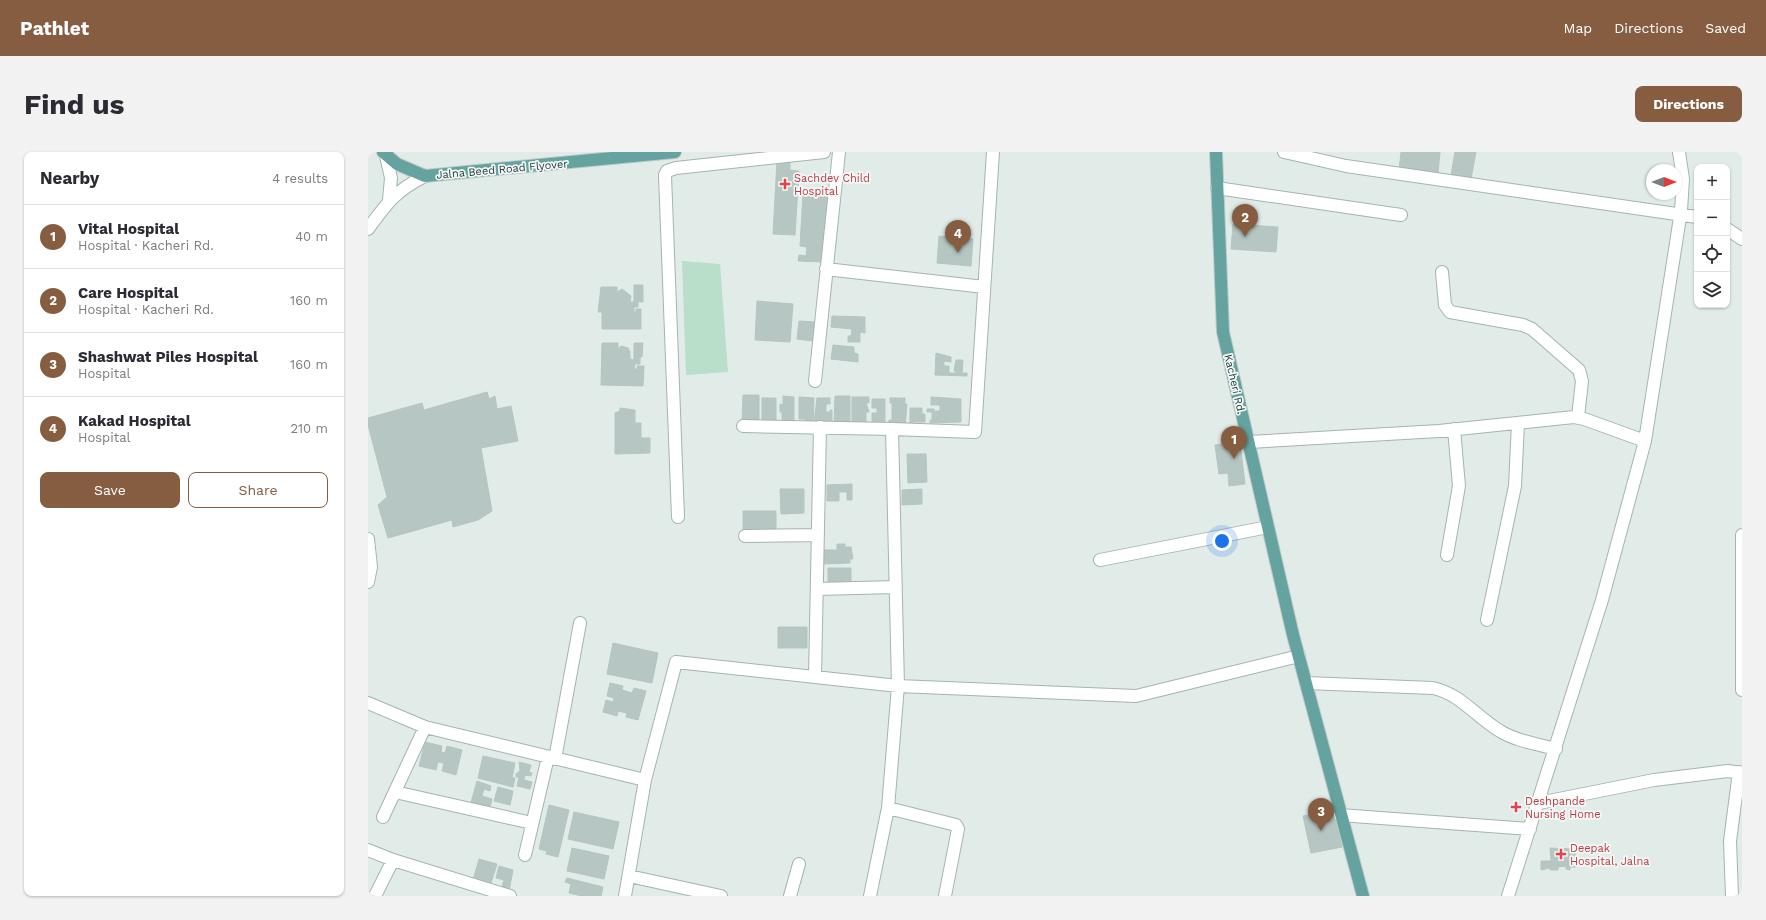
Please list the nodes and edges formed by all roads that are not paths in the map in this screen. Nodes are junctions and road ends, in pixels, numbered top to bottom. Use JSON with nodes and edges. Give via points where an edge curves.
{"nodes":[{"id":1,"x":675,"y":152,"type":"edge"},
{"id":2,"x":824,"y":152,"type":"edge"},
{"id":3,"x":839,"y":152,"type":"edge"},
{"id":4,"x":993,"y":152,"type":"edge"},
{"id":5,"x":1216,"y":152,"type":"edge"},
{"id":6,"x":1284,"y":152,"type":"edge"},
{"id":7,"x":1679,"y":152,"type":"edge"},
{"id":8,"x":384,"y":154,"type":"edge"},
{"id":9,"x":425,"y":176,"type":"junction"},
{"id":10,"x":1217,"y":188,"type":"junction"},
{"id":11,"x":389,"y":200,"type":"junction"},
{"id":12,"x":1402,"y":215,"type":"dead end"},
{"id":13,"x":1681,"y":215,"type":"junction"},
{"id":14,"x":1694,"y":217,"type":"edge"},
{"id":15,"x":368,"y":229,"type":"edge"},
{"id":16,"x":1730,"y":231,"type":"edge"},
{"id":17,"x":1742,"y":239,"type":"edge"},
{"id":18,"x":826,"y":269,"type":"junction"},
{"id":19,"x":1442,"y":272,"type":"dead end"},
{"id":20,"x":984,"y":287,"type":"junction"},
{"id":21,"x":815,"y":381,"type":"dead end"},
{"id":22,"x":1578,"y":417,"type":"junction"},
{"id":23,"x":1518,"y":423,"type":"junction"},
{"id":24,"x":743,"y":426,"type":"dead end"},
{"id":25,"x":820,"y":427,"type":"junction"},
{"id":26,"x":892,"y":429,"type":"junction"},
{"id":27,"x":1454,"y":429,"type":"junction"},
{"id":28,"x":1646,"y":441,"type":"junction"},
{"id":29,"x":1249,"y":442,"type":"junction"},
{"id":30,"x":678,"y":517,"type":"dead end"},
{"id":31,"x":1268,"y":527,"type":"junction"},
{"id":32,"x":818,"y":535,"type":"junction"},
{"id":33,"x":1742,"y":535,"type":"edge"},
{"id":34,"x":745,"y":536,"type":"dead end"},
{"id":35,"x":369,"y":542,"type":"edge"},
{"id":36,"x":1447,"y":555,"type":"dead end"},
{"id":37,"x":1100,"y":560,"type":"dead end"},
{"id":38,"x":368,"y":581,"type":"edge"},
{"id":39,"x":896,"y":587,"type":"junction"},
{"id":40,"x":817,"y":589,"type":"junction"},
{"id":41,"x":1487,"y":620,"type":"dead end"},
{"id":42,"x":580,"y":623,"type":"dead end"},
{"id":43,"x":1742,"y":634,"type":"edge"},
{"id":44,"x":1299,"y":656,"type":"junction"},
{"id":45,"x":815,"y":677,"type":"junction"},
{"id":46,"x":1306,"y":683,"type":"junction"},
{"id":47,"x":898,"y":686,"type":"junction"},
{"id":48,"x":1742,"y":690,"type":"edge"},
{"id":49,"x":368,"y":703,"type":"edge"},
{"id":50,"x":425,"y":727,"type":"junction"},
{"id":51,"x":1556,"y":749,"type":"junction"},
{"id":52,"x":551,"y":758,"type":"junction"},
{"id":53,"x":1741,"y":772,"type":"edge"},
{"id":54,"x":645,"y":780,"type":"junction"},
{"id":55,"x":395,"y":792,"type":"junction"},
{"id":56,"x":1539,"y":803,"type":"junction"},
{"id":57,"x":888,"y":808,"type":"junction"},
{"id":58,"x":1340,"y":815,"type":"junction"},
{"id":59,"x":383,"y":817,"type":"dead end"},
{"id":60,"x":532,"y":823,"type":"junction"},
{"id":61,"x":1530,"y":829,"type":"junction"},
{"id":62,"x":368,"y":850,"type":"edge"},
{"id":63,"x":525,"y":855,"type":"dead end"},
{"id":64,"x":393,"y":860,"type":"junction"},
{"id":65,"x":799,"y":864,"type":"dead end"},
{"id":66,"x":629,"y":876,"type":"junction"},
{"id":67,"x":485,"y":892,"type":"edge"},
{"id":68,"x":375,"y":896,"type":"edge"},
{"id":69,"x":510,"y":896,"type":"edge"},
{"id":70,"x":626,"y":896,"type":"edge"},
{"id":71,"x":721,"y":896,"type":"edge"},
{"id":72,"x":790,"y":896,"type":"edge"},
{"id":73,"x":870,"y":896,"type":"edge"},
{"id":74,"x":945,"y":896,"type":"edge"},
{"id":75,"x":1363,"y":896,"type":"edge"},
{"id":76,"x":1508,"y":896,"type":"edge"},
{"id":77,"x":1732,"y":896,"type":"edge"}],
"edges":[{"from":1,"to":9,"type":"main road","name":"Jalna Beed Road Flyover"},
{"from":2,"to":30,"type":"street","via":[[676,168],[667,171],[665,175]]},
{"from":3,"to":18,"type":"street"},
{"from":4,"to":20,"type":"street"},
{"from":5,"to":10,"type":"main road","name":"Kacheri Rd."},
{"from":6,"to":13,"type":"street","via":[[1346,166]]},
{"from":7,"to":13,"type":"street","via":[[1683,180]]},
{"from":8,"to":9,"type":"main road","name":"Jalna Beed Road Flyover","via":[[397,164]]},
{"from":8,"to":11,"type":"street","via":[[391,178]]},
{"from":9,"to":11,"type":"street"},
{"from":10,"to":12,"type":"street"},
{"from":10,"to":29,"type":"main road","name":"Kacheri Rd.","via":[[1223,332]]},
{"from":11,"to":15,"type":"street"},
{"from":13,"to":14,"type":"street"},
{"from":13,"to":28,"type":"street"},
{"from":16,"to":17,"type":"street"},
{"from":18,"to":20,"type":"street"},
{"from":18,"to":21,"type":"street"},
{"from":19,"to":22,"type":"street","via":[[1445,305],[1450,312],[1532,329],[1577,367],[1582,377]]},
{"from":20,"to":26,"type":"street","via":[[975,432]]},
{"from":22,"to":23,"type":"street"},
{"from":22,"to":28,"type":"street"},
{"from":23,"to":27,"type":"street"},
{"from":23,"to":41,"type":"street","via":[[1515,486]]},
{"from":24,"to":25,"type":"street"},
{"from":25,"to":26,"type":"street"},
{"from":25,"to":32,"type":"street"},
{"from":26,"to":39,"type":"street"},
{"from":27,"to":29,"type":"street"},
{"from":27,"to":36,"type":"street","via":[[1459,486]]},
{"from":28,"to":51,"type":"street","via":[[1602,600]]},
{"from":29,"to":31,"type":"main road","name":"Kacheri Rd."},
{"from":31,"to":37,"type":"street"},
{"from":31,"to":44,"type":"main road","name":"Kacheri Rd."},
{"from":32,"to":34,"type":"street"},
{"from":32,"to":40,"type":"street"},
{"from":33,"to":43,"type":"street"},
{"from":35,"to":38,"type":"street","via":[[371,567]]},
{"from":39,"to":40,"type":"street"},
{"from":39,"to":47,"type":"street"},
{"from":40,"to":45,"type":"street"},
{"from":42,"to":52,"type":"street"},
{"from":43,"to":48,"type":"street"},
{"from":44,"to":46,"type":"main road","name":"Kacheri Rd."},
{"from":44,"to":47,"type":"street","via":[[1136,696]]},
{"from":45,"to":47,"type":"street"},
{"from":45,"to":54,"type":"street","via":[[676,662]]},
{"from":46,"to":51,"type":"street","via":[[1443,690],[1459,699],[1501,732]]},
{"from":46,"to":58,"type":"main road","name":"Kacheri Rd."},
{"from":47,"to":57,"type":"street"},
{"from":49,"to":50,"type":"street"},
{"from":50,"to":52,"type":"street"},
{"from":50,"to":55,"type":"street"},
{"from":51,"to":56,"type":"street"},
{"from":52,"to":54,"type":"street"},
{"from":52,"to":60,"type":"street"},
{"from":53,"to":56,"type":"street","via":[[1728,771],[1654,780]]},
{"from":53,"to":77,"type":"street","via":[[1730,841]]},
{"from":54,"to":66,"type":"street"},
{"from":55,"to":59,"type":"street"},
{"from":55,"to":60,"type":"street"},
{"from":56,"to":61,"type":"street"},
{"from":57,"to":73,"type":"street"},
{"from":57,"to":74,"type":"street","via":[[956,825],[958,829]]},
{"from":58,"to":61,"type":"street"},
{"from":58,"to":75,"type":"main road","name":"Kacheri Rd."},
{"from":60,"to":63,"type":"street"},
{"from":61,"to":76,"type":"street"},
{"from":62,"to":64,"type":"street"},
{"from":64,"to":67,"type":"street"},
{"from":64,"to":68,"type":"street"},
{"from":65,"to":72,"type":"street"},
{"from":66,"to":70,"type":"street"},
{"from":66,"to":71,"type":"street"},
{"from":67,"to":69,"type":"street"}]}
